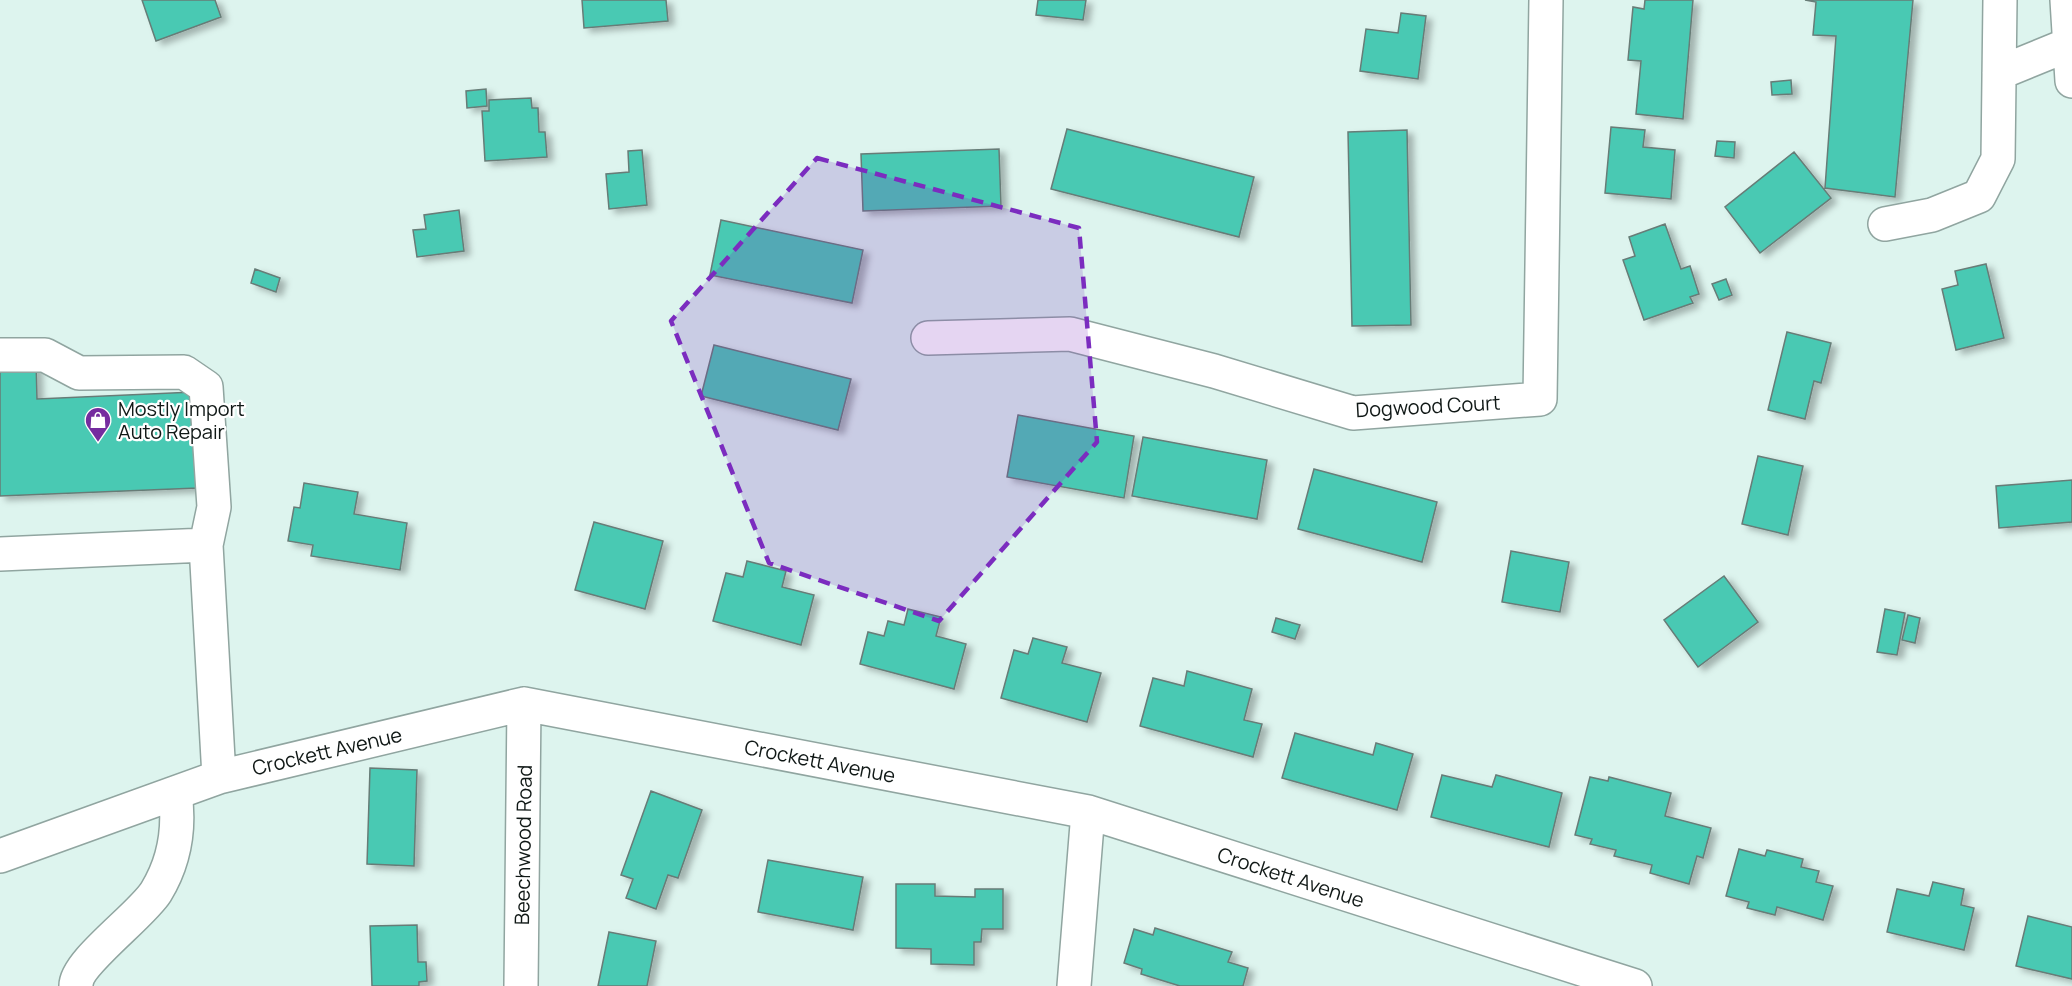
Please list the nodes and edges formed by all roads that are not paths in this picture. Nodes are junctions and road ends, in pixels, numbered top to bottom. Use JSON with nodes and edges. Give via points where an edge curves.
{"nodes":[{"id":1,"x":1546,"y":0,"type":"edge"},
{"id":2,"x":2000,"y":0,"type":"edge"},
{"id":3,"x":2067,"y":0,"type":"edge"},
{"id":4,"x":2070,"y":44,"type":"junction"},
{"id":5,"x":1999,"y":73,"type":"junction"},
{"id":6,"x":2072,"y":81,"type":"edge"},
{"id":7,"x":1885,"y":224,"type":"dead end"},
{"id":8,"x":928,"y":338,"type":"dead end"},
{"id":9,"x":0,"y":355,"type":"edge"},
{"id":10,"x":206,"y":545,"type":"junction"},
{"id":11,"x":0,"y":554,"type":"edge"},
{"id":12,"x":525,"y":704,"type":"junction"},
{"id":13,"x":219,"y":777,"type":"junction"},
{"id":14,"x":175,"y":793,"type":"junction"},
{"id":15,"x":1088,"y":812,"type":"junction"},
{"id":16,"x":0,"y":856,"type":"edge"},
{"id":17,"x":1626,"y":985,"type":"edge"},
{"id":18,"x":76,"y":986,"type":"edge"},
{"id":19,"x":521,"y":986,"type":"edge"},
{"id":20,"x":1074,"y":986,"type":"edge"}],
"edges":[{"from":1,"to":8,"type":"street","name":"Dogwood Court","via":[[1540,399],[1353,413],[1214,371],[1070,334]]},
{"from":2,"to":5,"type":"street"},
{"from":3,"to":4,"type":"street"},
{"from":4,"to":5,"type":"street"},
{"from":4,"to":6,"type":"street"},
{"from":5,"to":7,"type":"street","via":[[1998,159],[1979,196],[1932,215]]},
{"from":9,"to":10,"type":"street","via":[[45,355],[78,374],[184,372],[206,387],[214,507]]},
{"from":10,"to":11,"type":"street"},
{"from":10,"to":13,"type":"street"},
{"from":12,"to":13,"type":"street","name":"Crockett Avenue"},
{"from":12,"to":15,"type":"street","name":"Crockett Avenue"},
{"from":12,"to":19,"type":"street","name":"Beechwood Road"},
{"from":13,"to":14,"type":"street","name":"Crockett Avenue"},
{"from":14,"to":16,"type":"street","name":"Crockett Avenue"},
{"from":14,"to":18,"type":"street","via":[[178,820],[173,854],[156,892],[86,964],[76,977]]},
{"from":15,"to":17,"type":"street","name":"Crockett Avenue"},
{"from":15,"to":20,"type":"street"}]}
